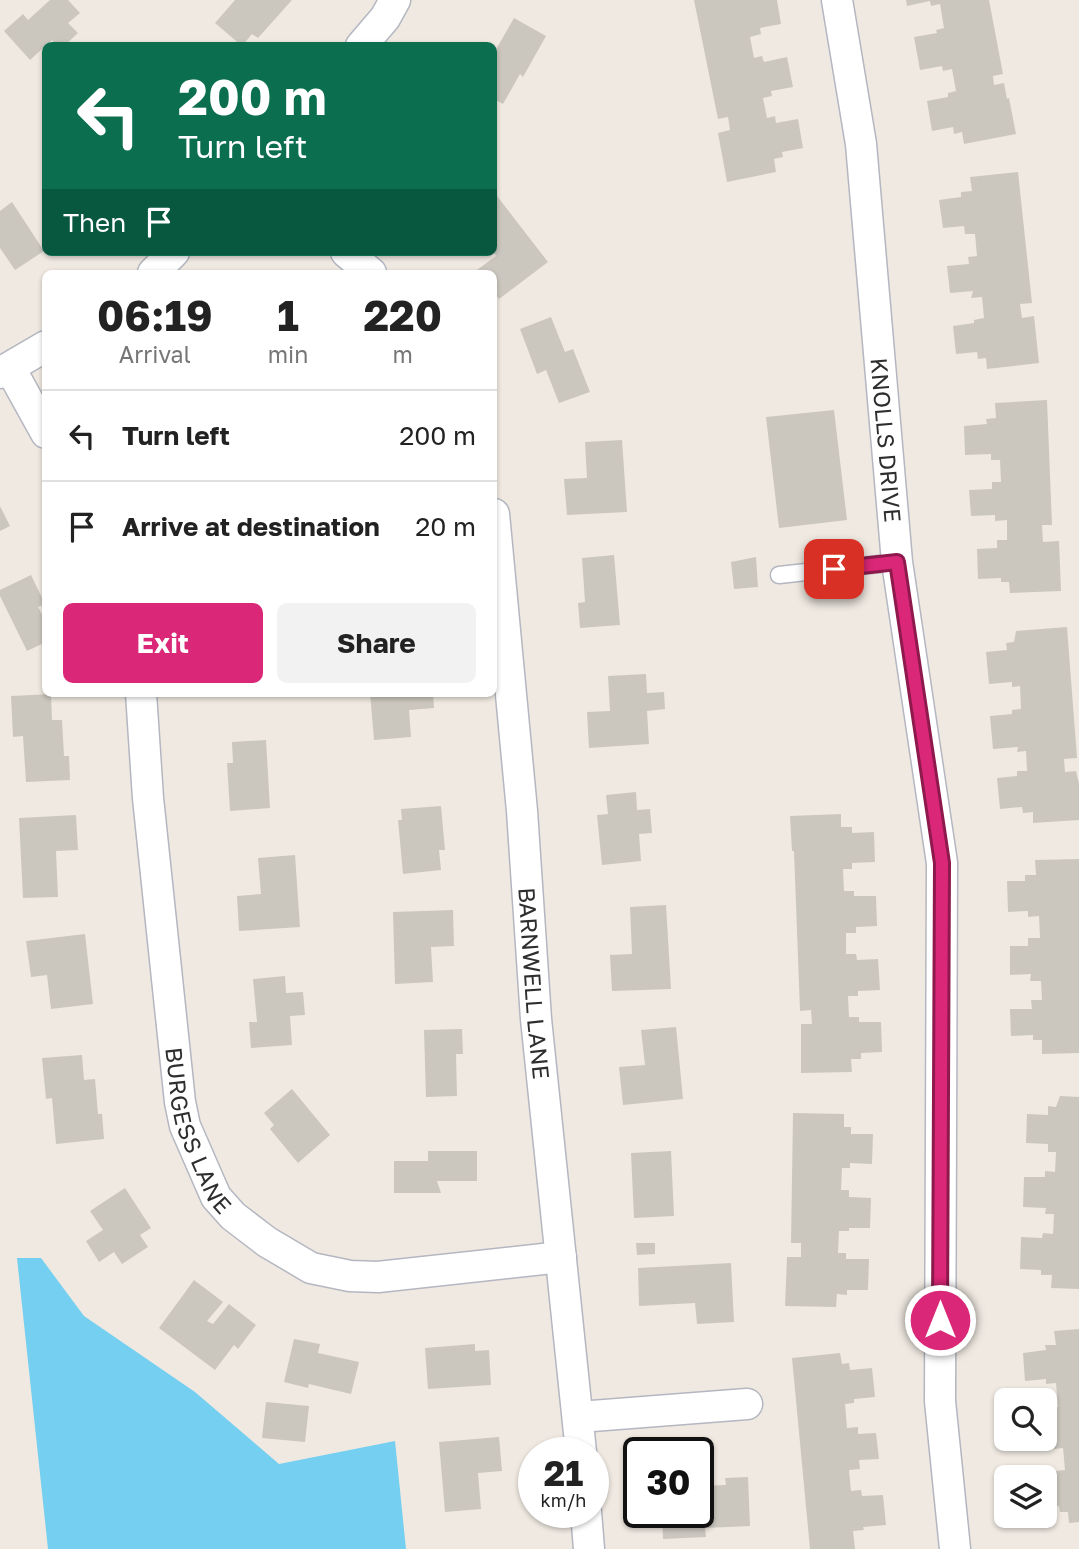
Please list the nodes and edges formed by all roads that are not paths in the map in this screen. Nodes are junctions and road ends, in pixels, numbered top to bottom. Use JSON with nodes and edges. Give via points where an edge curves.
{"nodes":[{"id":1,"x":395,"y":0,"type":"edge"},
{"id":2,"x":837,"y":0,"type":"edge"},
{"id":3,"x":364,"y":42,"type":"edge"},
{"id":4,"x":170,"y":256,"type":"edge"},
{"id":5,"x":351,"y":256,"type":"edge"},
{"id":6,"x":156,"y":270,"type":"edge"},
{"id":7,"x":367,"y":270,"type":"edge"},
{"id":8,"x":42,"y":348,"type":"edge"},
{"id":9,"x":5,"y":371,"type":"edge"},
{"id":10,"x":42,"y":427,"type":"edge"},
{"id":11,"x":497,"y":546,"type":"edge"},
{"id":12,"x":897,"y":562,"type":"junction"},
{"id":13,"x":779,"y":575,"type":"dead end"},
{"id":14,"x":141,"y":697,"type":"edge"},
{"id":15,"x":561,"y":1257,"type":"junction"},
{"id":16,"x":747,"y":1404,"type":"dead end"},
{"id":17,"x":579,"y":1418,"type":"junction"},
{"id":18,"x":580,"y":1437,"type":"edge"},
{"id":19,"x":587,"y":1528,"type":"edge"},
{"id":20,"x":589,"y":1549,"type":"edge"},
{"id":21,"x":955,"y":1549,"type":"edge"}],
"edges":[{"from":1,"to":3,"type":"street"},
{"from":2,"to":12,"type":"street","name":"KNOLLS DRIVE","via":[[861,144]]},
{"from":4,"to":6,"type":"street"},
{"from":5,"to":7,"type":"street"},
{"from":8,"to":9,"type":"street"},
{"from":9,"to":10,"type":"street"},
{"from":11,"to":15,"type":"street","name":"BARNWELL LANE","via":[[536,1019]]},
{"from":12,"to":13,"type":"lane"},
{"from":12,"to":21,"type":"street","name":"KNOLLS DRIVE","via":[[942,863],[940,1401]]},
{"from":14,"to":15,"type":"street","name":"BURGESS LANE","via":[[180,1102],[184,1126],[216,1197],[267,1242],[328,1273],[378,1277]]},
{"from":15,"to":17,"type":"street","name":"BARNWELL LANE"},
{"from":16,"to":17,"type":"street"},
{"from":17,"to":18,"type":"street","name":"BARNWELL LANE"},
{"from":19,"to":20,"type":"street"}]}
